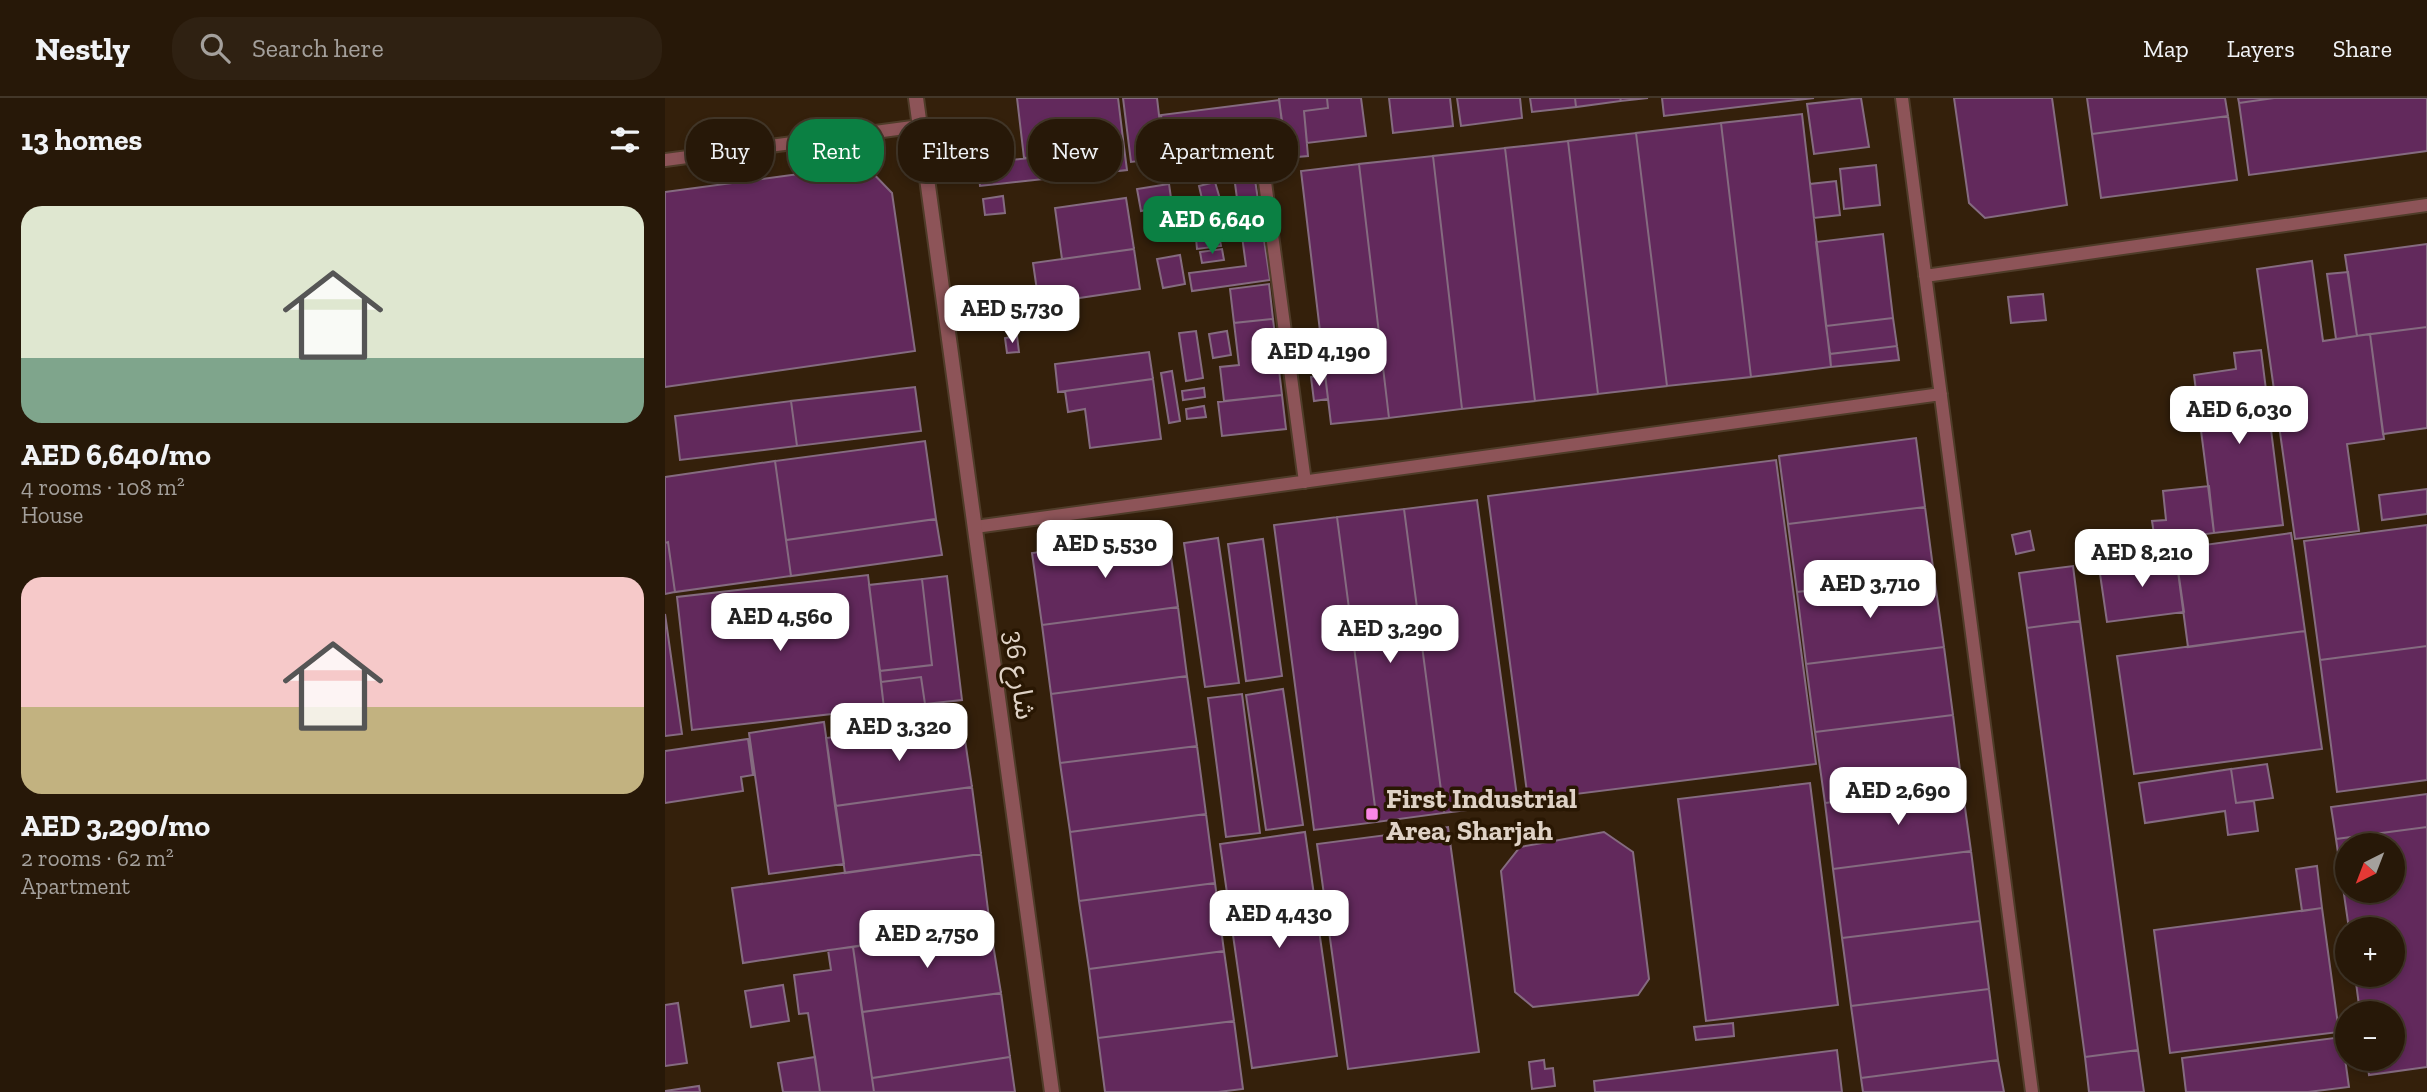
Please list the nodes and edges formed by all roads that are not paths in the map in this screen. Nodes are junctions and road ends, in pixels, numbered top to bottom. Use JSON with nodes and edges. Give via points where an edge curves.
{"nodes":[{"id":1,"x":916,"y":98,"type":"edge"},
{"id":2,"x":1902,"y":98,"type":"edge"},
{"id":3,"x":919,"y":119,"type":"edge"},
{"id":4,"x":898,"y":129,"type":"edge"},
{"id":5,"x":665,"y":160,"type":"edge"},
{"id":6,"x":928,"y":182,"type":"edge"},
{"id":7,"x":1265,"y":182,"type":"dead end"},
{"id":8,"x":2427,"y":205,"type":"edge"},
{"id":9,"x":1925,"y":276,"type":"junction"},
{"id":10,"x":1941,"y":394,"type":"junction"},
{"id":11,"x":1305,"y":482,"type":"junction"},
{"id":12,"x":975,"y":527,"type":"junction"},
{"id":13,"x":1052,"y":1092,"type":"edge"},
{"id":14,"x":2032,"y":1092,"type":"edge"}],
"edges":[{"from":1,"to":3,"type":"street","name":"شارع 36"},
{"from":2,"to":9,"type":"lane"},
{"from":4,"to":5,"type":"lane"},
{"from":6,"to":12,"type":"street","name":"شارع 36"},
{"from":7,"to":11,"type":"lane"},
{"from":8,"to":9,"type":"lane"},
{"from":9,"to":10,"type":"lane"},
{"from":10,"to":11,"type":"lane"},
{"from":10,"to":14,"type":"lane"},
{"from":11,"to":12,"type":"lane"},
{"from":12,"to":13,"type":"street","name":"شارع 36"}]}
